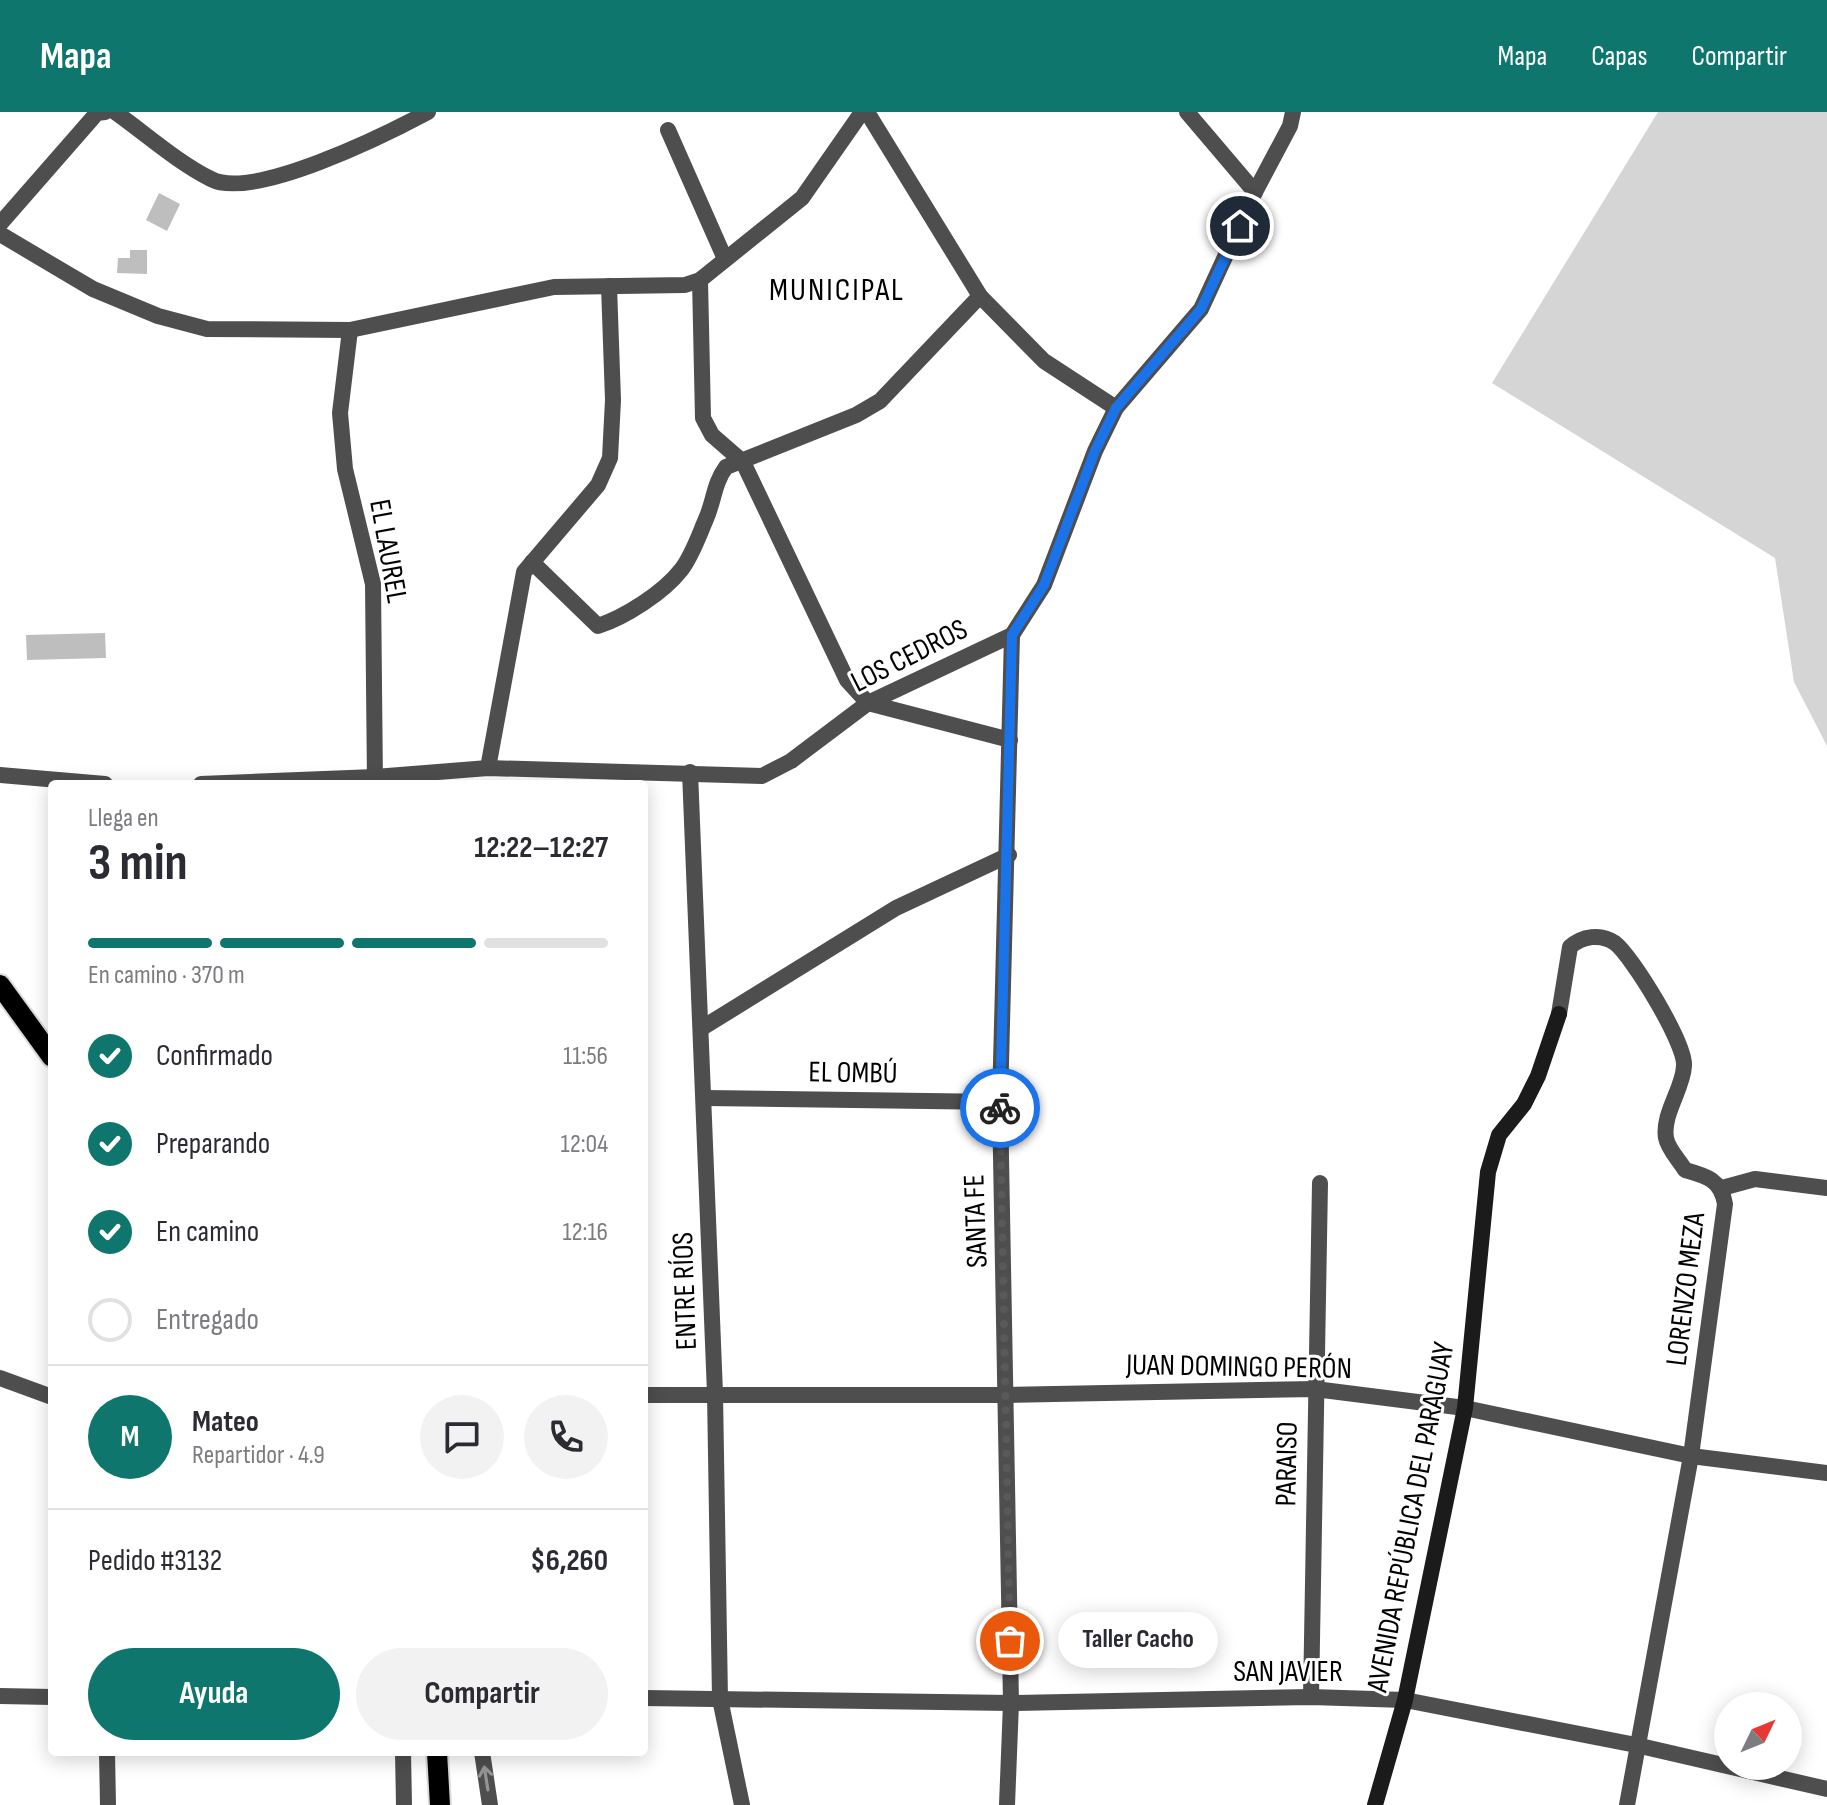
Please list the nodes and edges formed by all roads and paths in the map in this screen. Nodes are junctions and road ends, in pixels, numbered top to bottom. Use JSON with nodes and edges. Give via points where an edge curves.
{"nodes":[{"id":1,"x":105,"y":112,"type":"edge"},
{"id":2,"x":115,"y":112,"type":"edge"},
{"id":3,"x":428,"y":112,"type":"edge"},
{"id":4,"x":864,"y":112,"type":"edge"},
{"id":5,"x":1187,"y":112,"type":"edge"},
{"id":6,"x":1293,"y":112,"type":"edge"},
{"id":7,"x":668,"y":130,"type":"dead end"},
{"id":8,"x":1255,"y":192,"type":"junction"},
{"id":9,"x":0,"y":224,"type":"edge"},
{"id":10,"x":0,"y":234,"type":"edge"},
{"id":11,"x":725,"y":259,"type":"junction"},
{"id":12,"x":700,"y":280,"type":"junction"},
{"id":13,"x":609,"y":286,"type":"junction"},
{"id":14,"x":980,"y":296,"type":"junction"},
{"id":15,"x":350,"y":330,"type":"junction"},
{"id":16,"x":1116,"y":408,"type":"junction"},
{"id":17,"x":743,"y":462,"type":"junction"},
{"id":18,"x":532,"y":562,"type":"junction"},
{"id":19,"x":1012,"y":635,"type":"junction"},
{"id":20,"x":868,"y":703,"type":"junction"},
{"id":21,"x":1010,"y":740,"type":"junction"},
{"id":22,"x":488,"y":768,"type":"junction"},
{"id":23,"x":690,"y":772,"type":"junction"},
{"id":24,"x":0,"y":775,"type":"edge"},
{"id":25,"x":58,"y":780,"type":"edge"},
{"id":26,"x":375,"y":780,"type":"edge"},
{"id":27,"x":384,"y":780,"type":"edge"},
{"id":28,"x":1009,"y":855,"type":"junction"},
{"id":29,"x":0,"y":985,"type":"edge"},
{"id":30,"x":1559,"y":1014,"type":"joint"},
{"id":31,"x":702,"y":1028,"type":"junction"},
{"id":32,"x":48,"y":1051,"type":"edge"},
{"id":33,"x":705,"y":1098,"type":"junction"},
{"id":34,"x":1000,"y":1102,"type":"junction"},
{"id":35,"x":1320,"y":1183,"type":"dead end"},
{"id":36,"x":1722,"y":1188,"type":"junction"},
{"id":37,"x":1827,"y":1188,"type":"edge"},
{"id":38,"x":0,"y":1378,"type":"edge"},
{"id":39,"x":1315,"y":1389,"type":"junction"},
{"id":40,"x":715,"y":1393,"type":"junction"},
{"id":41,"x":648,"y":1395,"type":"edge"},
{"id":42,"x":1005,"y":1395,"type":"junction"},
{"id":43,"x":48,"y":1396,"type":"edge"},
{"id":44,"x":1465,"y":1408,"type":"junction"},
{"id":45,"x":1691,"y":1456,"type":"junction"},
{"id":46,"x":1827,"y":1473,"type":"edge"},
{"id":47,"x":0,"y":1696,"type":"edge"},
{"id":48,"x":48,"y":1697,"type":"edge"},
{"id":49,"x":1311,"y":1697,"type":"junction"},
{"id":50,"x":648,"y":1698,"type":"edge"},
{"id":51,"x":720,"y":1699,"type":"junction"},
{"id":52,"x":1405,"y":1700,"type":"junction"},
{"id":53,"x":1011,"y":1703,"type":"junction"},
{"id":54,"x":1636,"y":1745,"type":"junction"},
{"id":55,"x":107,"y":1756,"type":"edge"},
{"id":56,"x":403,"y":1756,"type":"edge"},
{"id":57,"x":437,"y":1756,"type":"edge"},
{"id":58,"x":483,"y":1756,"type":"edge"},
{"id":59,"x":1827,"y":1789,"type":"edge"},
{"id":60,"x":108,"y":1805,"type":"edge"},
{"id":61,"x":404,"y":1805,"type":"edge"},
{"id":62,"x":440,"y":1805,"type":"edge"},
{"id":63,"x":490,"y":1805,"type":"edge"},
{"id":64,"x":742,"y":1805,"type":"edge"},
{"id":65,"x":1007,"y":1805,"type":"edge"},
{"id":66,"x":1375,"y":1805,"type":"edge"},
{"id":67,"x":1627,"y":1805,"type":"edge"}],
"edges":[{"from":1,"to":9,"type":"street","via":[[97,113]]},
{"from":2,"to":3,"type":"street","via":[[212,180],[235,185],[274,178],[386,135]]},
{"from":4,"to":11,"type":"street","via":[[802,198]]},
{"from":4,"to":14,"type":"street"},
{"from":5,"to":8,"type":"street"},
{"from":6,"to":8,"type":"street","name":"LOS CEDROS"},
{"from":7,"to":11,"type":"street"},
{"from":8,"to":16,"type":"street","name":"LOS CEDROS","via":[[1201,309]]},
{"from":10,"to":15,"type":"street","via":[[93,289],[158,316],[207,329]]},
{"from":11,"to":12,"type":"street"},
{"from":12,"to":13,"type":"street","via":[[685,285]]},
{"from":12,"to":17,"type":"street","via":[[703,418],[712,435]]},
{"from":13,"to":15,"type":"street","via":[[506,294]]},
{"from":13,"to":18,"type":"street","via":[[610,458],[598,485]]},
{"from":14,"to":16,"type":"street","via":[[1044,361]]},
{"from":14,"to":17,"type":"street","via":[[880,401]]},
{"from":15,"to":26,"type":"street","name":"EL LAUREL","via":[[340,413],[345,469],[373,584]]},
{"from":16,"to":19,"type":"street","name":"LOS CEDROS","via":[[1044,585]]},
{"from":17,"to":18,"type":"street","via":[[726,467],[718,478],[708,517],[683,567],[614,620],[598,626]]},
{"from":17,"to":20,"type":"street","via":[[847,680]]},
{"from":18,"to":22,"type":"street","via":[[515,604]]},
{"from":19,"to":20,"type":"street","name":"LOS CEDROS"},
{"from":19,"to":21,"type":"street","name":"SANTA FE"},
{"from":20,"to":21,"type":"street"},
{"from":20,"to":23,"type":"street","name":"LOS CEDROS","via":[[791,761],[762,776]]},
{"from":21,"to":28,"type":"street","name":"SANTA FE"},
{"from":22,"to":23,"type":"street","name":"LOS CEDROS"},
{"from":22,"to":27,"type":"street","name":"LOS CEDROS"},
{"from":23,"to":31,"type":"street","name":"ENTRE RÍOS"},
{"from":24,"to":25,"type":"street"},
{"from":28,"to":31,"type":"street","via":[[896,908]]},
{"from":28,"to":34,"type":"street","name":"SANTA FE"},
{"from":29,"to":32,"type":"main road"},
{"from":30,"to":36,"type":"street","name":"LORENZO MEZA","via":[[1570,947],[1577,940],[1599,936],[1616,944],[1680,1043],[1685,1065],[1666,1141],[1685,1170],[1709,1177]]},
{"from":30,"to":44,"type":"main road","name":"AVENIDA REPÚBLICA DEL PARAGUAY","via":[[1538,1076],[1499,1135],[1488,1172]]},
{"from":31,"to":33,"type":"street","name":"ENTRE RÍOS"},
{"from":33,"to":34,"type":"street","name":"EL OMBÚ"},
{"from":33,"to":40,"type":"street","name":"ENTRE RÍOS"},
{"from":34,"to":42,"type":"street","name":"SANTA FE"},
{"from":35,"to":39,"type":"street","name":"PARAISO"},
{"from":36,"to":37,"type":"street","via":[[1755,1179]]},
{"from":36,"to":45,"type":"street","name":"LORENZO MEZA","via":[[1725,1204]]},
{"from":38,"to":43,"type":"street"},
{"from":39,"to":42,"type":"street","name":"JUAN DOMINGO PERÓN"},
{"from":39,"to":44,"type":"street","name":"JUAN DOMINGO PERÓN"},
{"from":39,"to":49,"type":"street","name":"PARAISO"},
{"from":40,"to":41,"type":"street","name":"JUAN DOMINGO PERÓN"},
{"from":40,"to":42,"type":"street","name":"JUAN DOMINGO PERÓN"},
{"from":40,"to":51,"type":"street","name":"ENTRE RÍOS"},
{"from":42,"to":53,"type":"street","name":"SANTA FE"},
{"from":44,"to":45,"type":"street","name":"JUAN DOMINGO PERÓN"},
{"from":44,"to":52,"type":"main road","name":"AVENIDA REPÚBLICA DEL PARAGUAY"},
{"from":45,"to":46,"type":"street","name":"JUAN DOMINGO PERÓN"},
{"from":45,"to":54,"type":"street","name":"LORENZO MEZA"},
{"from":47,"to":48,"type":"street"},
{"from":49,"to":52,"type":"street","name":"SAN JAVIER"},
{"from":49,"to":53,"type":"street","name":"SAN JAVIER"},
{"from":50,"to":51,"type":"street","name":"SAN JAVIER"},
{"from":51,"to":53,"type":"street","name":"SAN JAVIER"},
{"from":51,"to":64,"type":"street","name":"ENTRE RÍOS"},
{"from":52,"to":54,"type":"street","name":"SAN JAVIER"},
{"from":52,"to":66,"type":"main road","name":"AVENIDA REPÚBLICA DEL PARAGUAY"},
{"from":53,"to":65,"type":"street","name":"SANTA FE"},
{"from":54,"to":59,"type":"street","name":"SAN JAVIER"},
{"from":54,"to":67,"type":"street","name":"LORENZO MEZA"},
{"from":55,"to":60,"type":"street"},
{"from":56,"to":61,"type":"street"},
{"from":57,"to":62,"type":"main road"},
{"from":63,"to":58,"type":"street","one_way":true}]}
